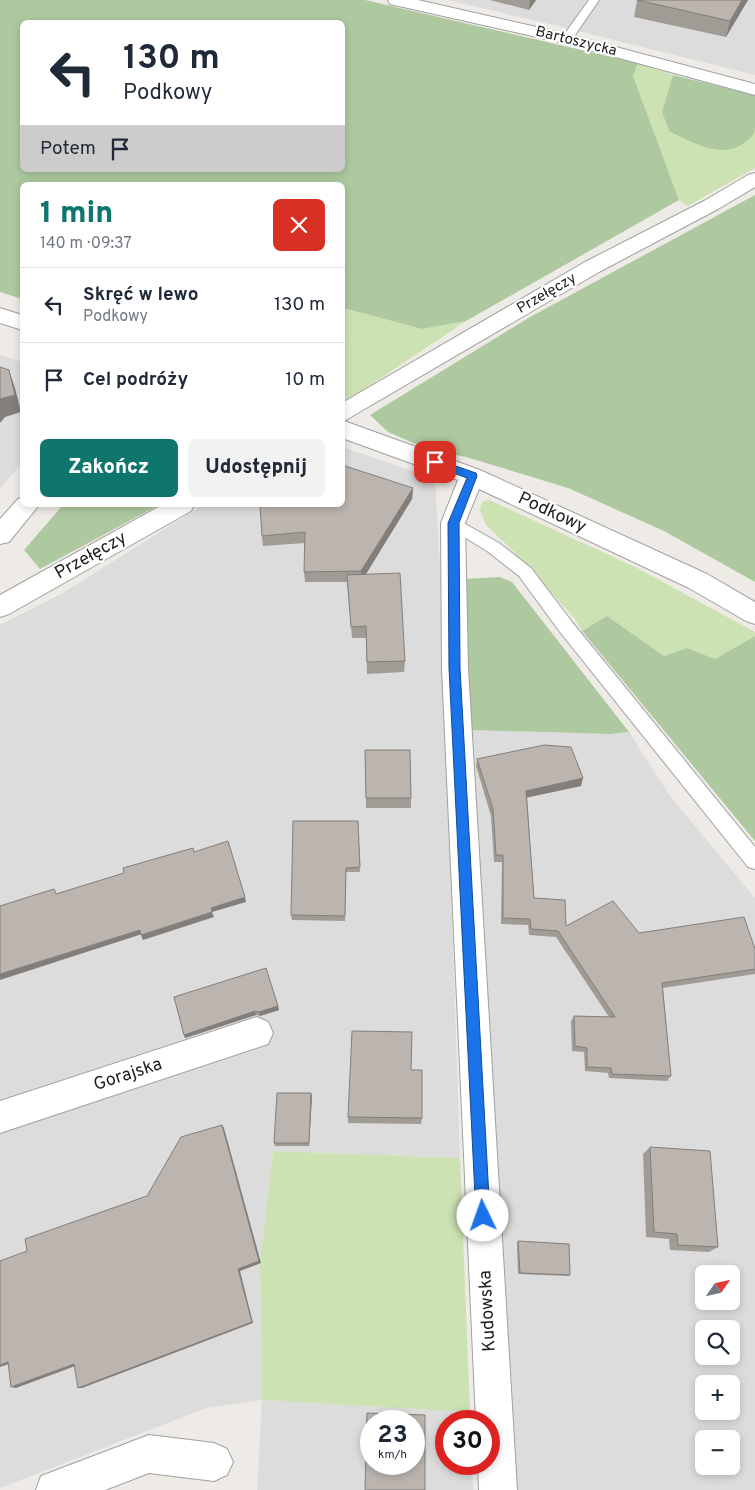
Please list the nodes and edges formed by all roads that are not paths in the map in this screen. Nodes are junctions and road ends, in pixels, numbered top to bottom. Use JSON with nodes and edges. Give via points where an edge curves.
{"nodes":[{"id":1,"x":396,"y":0,"type":"edge"},
{"id":2,"x":594,"y":0,"type":"edge"},
{"id":3,"x":567,"y":39,"type":"junction"},
{"id":4,"x":755,"y":90,"type":"edge"},
{"id":5,"x":755,"y":179,"type":"edge"},
{"id":6,"x":0,"y":315,"type":"edge"},
{"id":7,"x":20,"y":322,"type":"edge"},
{"id":8,"x":345,"y":412,"type":"edge"},
{"id":9,"x":345,"y":430,"type":"edge"},
{"id":10,"x":472,"y":476,"type":"junction"},
{"id":11,"x":25,"y":507,"type":"edge"},
{"id":12,"x":178,"y":507,"type":"edge"},
{"id":13,"x":454,"y":523,"type":"junction"},
{"id":14,"x":0,"y":534,"type":"edge"},
{"id":15,"x":0,"y":607,"type":"edge"},
{"id":16,"x":755,"y":614,"type":"edge"},
{"id":17,"x":755,"y":861,"type":"edge"},
{"id":18,"x":257,"y":1033,"type":"dead end"},
{"id":19,"x":0,"y":1117,"type":"edge"},
{"id":20,"x":214,"y":1462,"type":"dead end"},
{"id":21,"x":55,"y":1490,"type":"edge"},
{"id":22,"x":498,"y":1490,"type":"edge"}],
"edges":[{"from":1,"to":3,"type":"street","name":"Bartoszycka"},
{"from":2,"to":3,"type":"lane"},
{"from":3,"to":4,"type":"street","name":"Bartoszycka"},
{"from":5,"to":8,"type":"street","name":"Przełęczy","via":[[592,267]]},
{"from":6,"to":7,"type":"street"},
{"from":9,"to":10,"type":"street","name":"Podkowy"},
{"from":10,"to":13,"type":"street","name":"Kudowska"},
{"from":10,"to":16,"type":"street","name":"Podkowy","via":[[698,581]]},
{"from":11,"to":14,"type":"street"},
{"from":12,"to":15,"type":"street","name":"Przełęczy"},
{"from":13,"to":17,"type":"lane","via":[[525,572]]},
{"from":13,"to":22,"type":"street","name":"Kudowska","via":[[455,668]]},
{"from":18,"to":19,"type":"street","name":"Gorajska"},
{"from":20,"to":21,"type":"street","via":[[149,1454]]}]}
